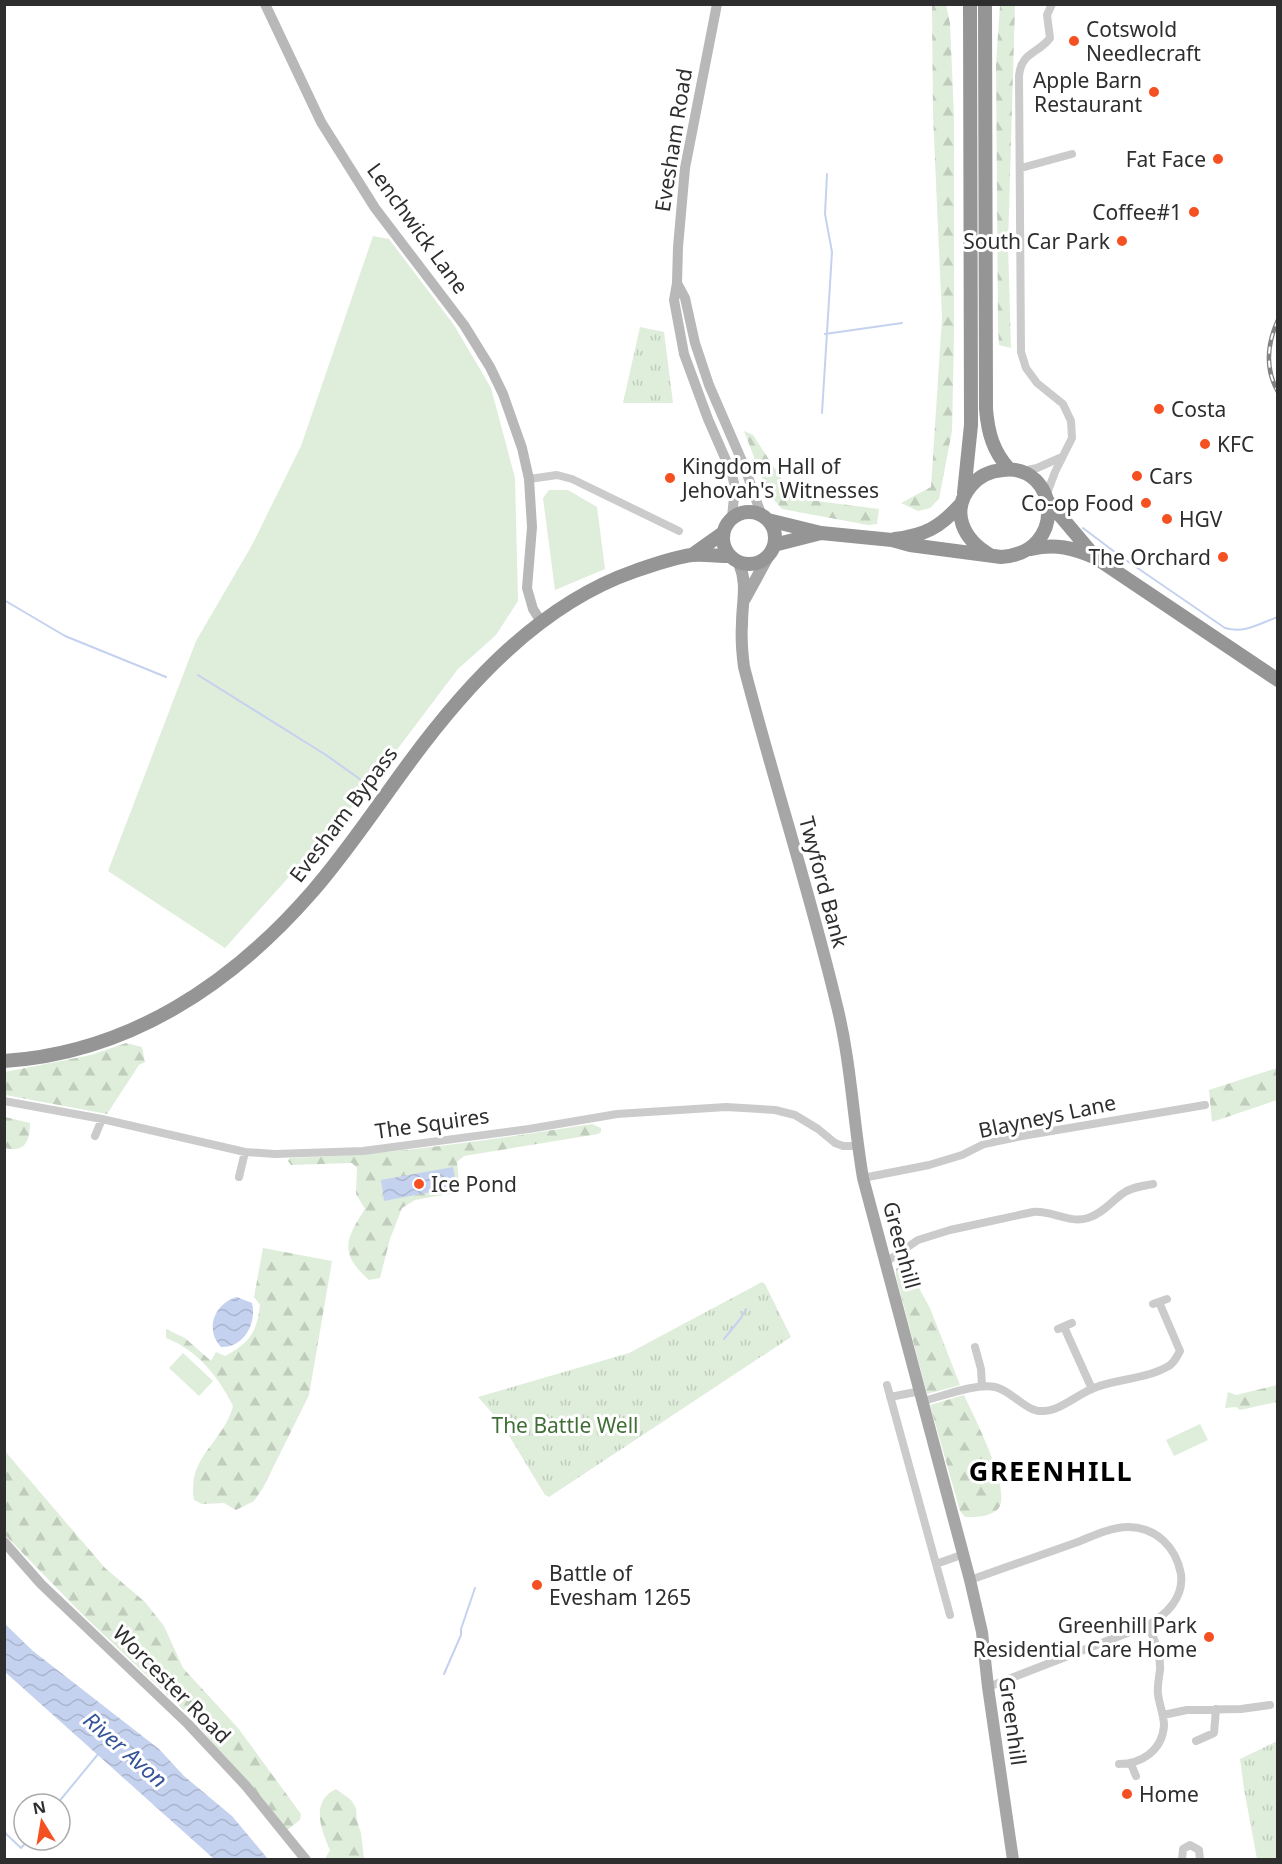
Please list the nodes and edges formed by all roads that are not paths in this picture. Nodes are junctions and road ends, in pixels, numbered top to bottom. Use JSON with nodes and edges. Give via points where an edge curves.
{"nodes":[{"id":1,"x":265,"y":4,"type":"edge"},
{"id":2,"x":717,"y":4,"type":"edge"},
{"id":3,"x":970,"y":4,"type":"edge"},
{"id":4,"x":985,"y":4,"type":"edge"},
{"id":5,"x":1052,"y":4,"type":"edge"},
{"id":6,"x":1072,"y":154,"type":"dead end"},
{"id":7,"x":1021,"y":168,"type":"junction"},
{"id":8,"x":677,"y":284,"type":"junction"},
{"id":9,"x":1062,"y":457,"type":"junction"},
{"id":10,"x":1015,"y":470,"type":"junction"},
{"id":11,"x":529,"y":479,"type":"junction"},
{"id":12,"x":1046,"y":498,"type":"junction"},
{"id":13,"x":962,"y":500,"type":"junction"},
{"id":14,"x":732,"y":517,"type":"junction"},
{"id":15,"x":765,"y":517,"type":"junction"},
{"id":16,"x":679,"y":531,"type":"dead end"},
{"id":17,"x":723,"y":533,"type":"junction"},
{"id":18,"x":821,"y":533,"type":"junction"},
{"id":19,"x":892,"y":540,"type":"junction"},
{"id":20,"x":1031,"y":549,"type":"junction"},
{"id":21,"x":771,"y":550,"type":"junction"},
{"id":22,"x":963,"y":553,"type":"junction"},
{"id":23,"x":692,"y":555,"type":"junction"},
{"id":24,"x":990,"y":555,"type":"junction"},
{"id":25,"x":1096,"y":558,"type":"junction"},
{"id":26,"x":734,"y":559,"type":"junction"},
{"id":27,"x":1114,"y":570,"type":"junction"},
{"id":28,"x":745,"y":598,"type":"junction"},
{"id":29,"x":542,"y":623,"type":"junction"},
{"id":30,"x":1278,"y":680,"type":"edge"},
{"id":31,"x":4,"y":1061,"type":"edge"},
{"id":32,"x":4,"y":1101,"type":"edge"},
{"id":33,"x":1205,"y":1105,"type":"dead end"},
{"id":34,"x":102,"y":1119,"type":"junction"},
{"id":35,"x":95,"y":1136,"type":"dead end"},
{"id":36,"x":858,"y":1146,"type":"junction"},
{"id":37,"x":245,"y":1152,"type":"junction"},
{"id":38,"x":239,"y":1177,"type":"dead end"},
{"id":39,"x":863,"y":1178,"type":"junction"},
{"id":40,"x":1153,"y":1184,"type":"dead end"},
{"id":41,"x":886,"y":1262,"type":"junction"},
{"id":42,"x":1160,"y":1302,"type":"dead end"},
{"id":43,"x":1065,"y":1326,"type":"dead end"},
{"id":44,"x":975,"y":1347,"type":"dead end"},
{"id":45,"x":1180,"y":1351,"type":"junction"},
{"id":46,"x":1190,"y":1356,"type":"dead end"},
{"id":47,"x":887,"y":1385,"type":"dead end"},
{"id":48,"x":982,"y":1386,"type":"junction"},
{"id":49,"x":1092,"y":1389,"type":"junction"},
{"id":50,"x":922,"y":1396,"type":"junction"},
{"id":51,"x":890,"y":1397,"type":"junction"},
{"id":52,"x":4,"y":1542,"type":"edge"},
{"id":53,"x":964,"y":1554,"type":"junction"},
{"id":54,"x":936,"y":1564,"type":"junction"},
{"id":55,"x":970,"y":1580,"type":"junction"},
{"id":56,"x":950,"y":1615,"type":"dead end"},
{"id":57,"x":1148,"y":1625,"type":"junction"},
{"id":58,"x":988,"y":1687,"type":"junction"},
{"id":59,"x":1270,"y":1705,"type":"dead end"},
{"id":60,"x":1216,"y":1709,"type":"junction"},
{"id":61,"x":1163,"y":1715,"type":"junction"},
{"id":62,"x":1196,"y":1741,"type":"dead end"},
{"id":63,"x":1119,"y":1764,"type":"dead end"},
{"id":64,"x":1131,"y":1764,"type":"junction"},
{"id":65,"x":1136,"y":1776,"type":"dead end"},
{"id":66,"x":306,"y":1860,"type":"edge"},
{"id":67,"x":1013,"y":1860,"type":"edge"},
{"id":68,"x":1182,"y":1860,"type":"edge"},
{"id":69,"x":1200,"y":1860,"type":"edge"}],
"edges":[{"from":1,"to":11,"type":"main road","name":"Lenchwick Lane","via":[[321,122],[375,208],[464,325],[490,367],[513,421]]},
{"from":2,"to":8,"type":"main road","name":"Evesham Road","via":[[685,168]]},
{"from":3,"to":13,"type":"highway","via":[[971,424]]},
{"from":4,"to":10,"type":"highway","via":[[986,409],[992,444],[1000,459]]},
{"from":5,"to":7,"type":"street","via":[[1047,15],[1050,38],[1027,56],[1020,69]]},
{"from":6,"to":7,"type":"street"},
{"from":7,"to":9,"type":"street","via":[[1021,351],[1026,368],[1037,383],[1063,404],[1071,421],[1072,438]]},
{"from":8,"to":14,"type":"main road","name":"Evesham Road","via":[[677,326],[693,381],[732,474]]},
{"from":8,"to":15,"type":"main road","name":"Evesham Road","via":[[685,298],[709,385]]},
{"from":9,"to":10,"type":"street","via":[[1037,468]]},
{"from":9,"to":12,"type":"street"},
{"from":10,"to":12,"type":"highway","via":[[1032,478]]},
{"from":10,"to":13,"type":"highway","via":[[985,474]]},
{"from":11,"to":16,"type":"street","via":[[557,475],[572,479]]},
{"from":11,"to":29,"type":"main road","name":"Lenchwick Lane","via":[[532,527],[527,588]]},
{"from":12,"to":20,"type":"highway","via":[[1049,516]]},
{"from":12,"to":25,"type":"highway"},
{"from":13,"to":19,"type":"highway","via":[[936,528]]},
{"from":13,"to":24,"type":"highway","via":[[964,530],[977,548]]},
{"from":14,"to":15,"type":"highway","via":[[748,512]]},
{"from":14,"to":17,"type":"highway"},
{"from":15,"to":18,"type":"highway"},
{"from":15,"to":21,"type":"highway","via":[[775,533]]},
{"from":17,"to":23,"type":"highway","name":"Evesham Bypass"},
{"from":17,"to":26,"type":"highway","via":[[723,542]]},
{"from":18,"to":19,"type":"highway"},
{"from":18,"to":21,"type":"highway"},
{"from":19,"to":22,"type":"highway"},
{"from":20,"to":24,"type":"highway","via":[[1010,556]]},
{"from":20,"to":25,"type":"highway","via":[[1065,547]]},
{"from":21,"to":26,"type":"highway","via":[[757,563]]},
{"from":21,"to":28,"type":"main road","name":"Twyford Bank"},
{"from":22,"to":24,"type":"highway"},
{"from":22,"to":27,"type":"highway","via":[[1004,566],[1043,554],[1062,553],[1101,569]]},
{"from":23,"to":26,"type":"highway","name":"Evesham Bypass"},
{"from":23,"to":29,"type":"highway","name":"Evesham Bypass","via":[[617,577],[590,590]]},
{"from":25,"to":27,"type":"highway"},
{"from":26,"to":28,"type":"main road","name":"Twyford Bank","via":[[744,579]]},
{"from":27,"to":30,"type":"highway"},
{"from":28,"to":36,"type":"main road","name":"Twyford Bank","via":[[744,667],[836,1002]]},
{"from":29,"to":31,"type":"highway","name":"Evesham Bypass","via":[[516,643],[440,722],[312,892],[230,972],[157,1019],[118,1035],[52,1055]]},
{"from":32,"to":34,"type":"street","name":"The Squires"},
{"from":33,"to":39,"type":"street","name":"Blayneys Lane","via":[[984,1144],[929,1165]]},
{"from":34,"to":35,"type":"street"},
{"from":34,"to":37,"type":"street","name":"The Squires"},
{"from":36,"to":37,"type":"street","name":"The Squires","via":[[835,1143],[795,1115],[726,1107],[617,1114],[363,1150],[311,1154]]},
{"from":36,"to":39,"type":"main road","name":"Twyford Bank"},
{"from":37,"to":38,"type":"street"},
{"from":39,"to":41,"type":"main road","name":"Greenhill"},
{"from":40,"to":41,"type":"street","via":[[1131,1189],[1088,1218],[1076,1220],[1034,1212],[950,1230],[918,1240]]},
{"from":41,"to":50,"type":"main road","name":"Greenhill"},
{"from":42,"to":45,"type":"street"},
{"from":43,"to":49,"type":"street"},
{"from":44,"to":48,"type":"street"},
{"from":45,"to":46,"type":"street"},
{"from":45,"to":49,"type":"street","via":[[1173,1363],[1158,1371]]},
{"from":47,"to":51,"type":"street"},
{"from":48,"to":49,"type":"street","via":[[997,1387],[1042,1412]]},
{"from":48,"to":50,"type":"street"},
{"from":50,"to":51,"type":"street"},
{"from":50,"to":53,"type":"main road","name":"Greenhill"},
{"from":51,"to":54,"type":"street"},
{"from":52,"to":66,"type":"main road","name":"Worcester Road","via":[[41,1584],[188,1724],[246,1786]]},
{"from":53,"to":54,"type":"street"},
{"from":53,"to":55,"type":"main road","name":"Greenhill"},
{"from":54,"to":56,"type":"street"},
{"from":55,"to":57,"type":"street","via":[[1109,1531],[1140,1528],[1160,1537],[1173,1550],[1181,1579],[1171,1609]]},
{"from":55,"to":58,"type":"main road","name":"Greenhill","via":[[982,1632]]},
{"from":57,"to":58,"type":"street"},
{"from":57,"to":61,"type":"street","via":[[1160,1659],[1158,1693]]},
{"from":58,"to":67,"type":"main road","name":"Greenhill"},
{"from":59,"to":60,"type":"street"},
{"from":60,"to":61,"type":"street"},
{"from":60,"to":62,"type":"street","via":[[1214,1733]]},
{"from":61,"to":64,"type":"street","via":[[1158,1744]]},
{"from":63,"to":64,"type":"street"},
{"from":64,"to":65,"type":"street"},
{"from":68,"to":69,"type":"street","via":[[1183,1849],[1190,1845],[1199,1850]]}]}
